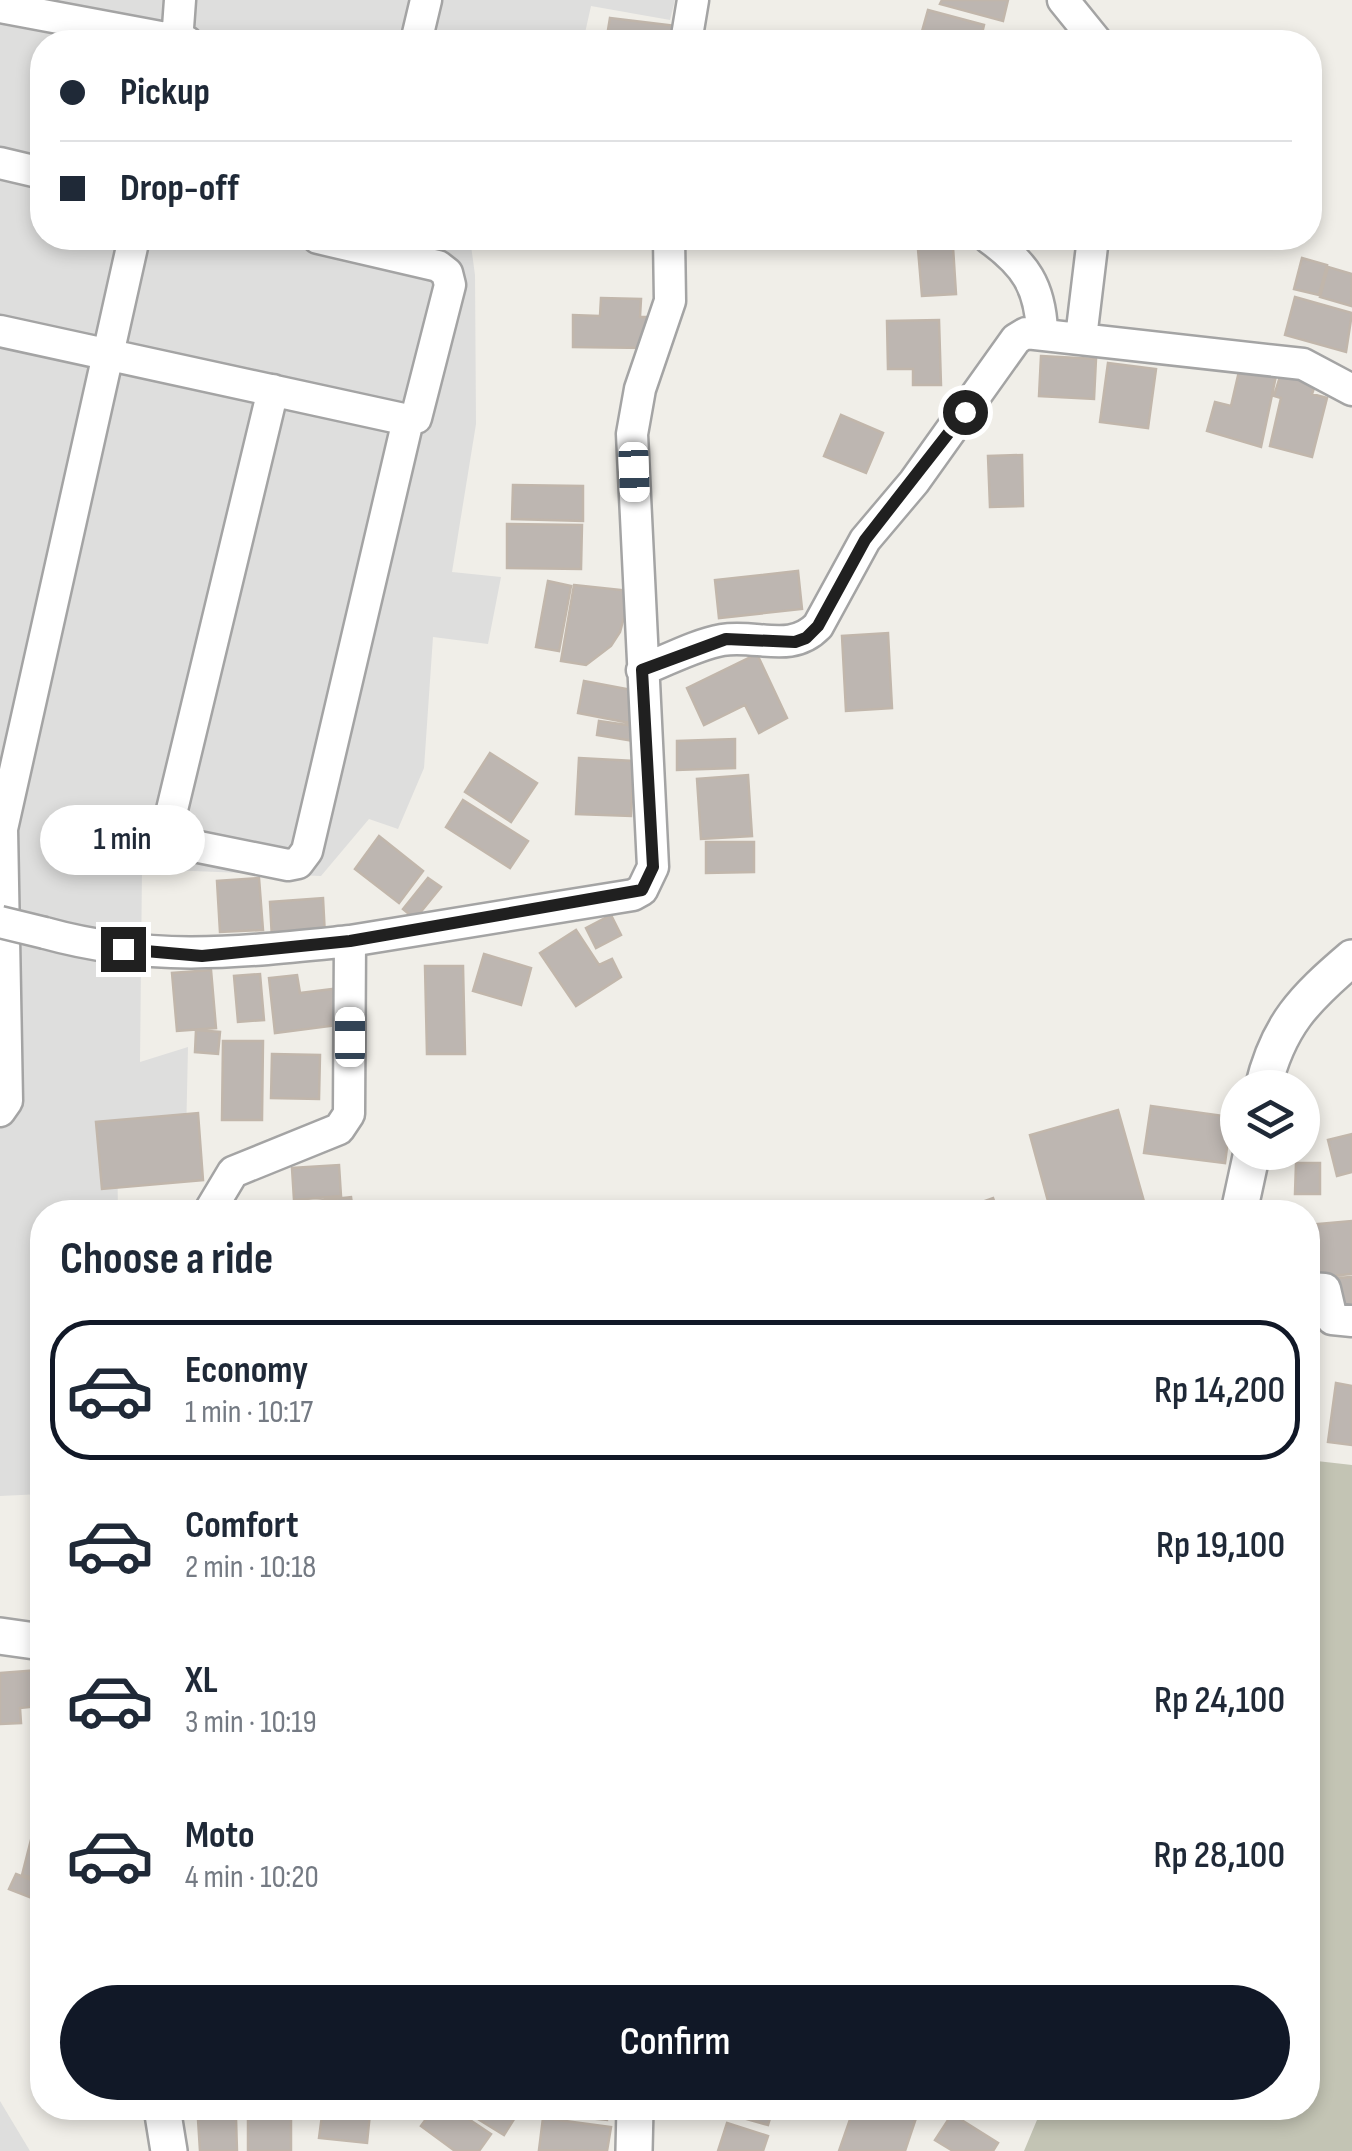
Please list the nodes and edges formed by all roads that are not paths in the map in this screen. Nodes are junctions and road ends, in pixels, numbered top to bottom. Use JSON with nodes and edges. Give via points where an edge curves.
{"nodes":[{"id":1,"x":180,"y":0,"type":"edge"},
{"id":2,"x":426,"y":0,"type":"edge"},
{"id":3,"x":693,"y":0,"type":"edge"},
{"id":4,"x":1062,"y":0,"type":"edge"},
{"id":5,"x":0,"y":7,"type":"edge"},
{"id":6,"x":118,"y":30,"type":"edge"},
{"id":7,"x":180,"y":30,"type":"edge"},
{"id":8,"x":419,"y":30,"type":"edge"},
{"id":9,"x":688,"y":30,"type":"edge"},
{"id":10,"x":1088,"y":30,"type":"edge"},
{"id":11,"x":0,"y":162,"type":"edge"},
{"id":12,"x":30,"y":170,"type":"edge"},
{"id":13,"x":131,"y":250,"type":"edge"},
{"id":14,"x":369,"y":250,"type":"edge"},
{"id":15,"x":670,"y":250,"type":"edge"},
{"id":16,"x":1006,"y":250,"type":"edge"},
{"id":17,"x":1092,"y":250,"type":"edge"},
{"id":18,"x":0,"y":330,"type":"edge"},
{"id":19,"x":1042,"y":331,"type":"junction"},
{"id":20,"x":1081,"y":338,"type":"junction"},
{"id":21,"x":107,"y":356,"type":"junction"},
{"id":22,"x":273,"y":390,"type":"junction"},
{"id":23,"x":1352,"y":390,"type":"edge"},
{"id":24,"x":408,"y":420,"type":"junction"},
{"id":25,"x":642,"y":670,"type":"junction"},
{"id":26,"x":0,"y":922,"type":"edge"},
{"id":27,"x":350,"y":941,"type":"junction"},
{"id":28,"x":1352,"y":958,"type":"edge"},
{"id":29,"x":1267,"y":1070,"type":"edge"},
{"id":30,"x":0,"y":1110,"type":"edge"},
{"id":31,"x":1248,"y":1170,"type":"edge"},
{"id":32,"x":216,"y":1200,"type":"edge"},
{"id":33,"x":1242,"y":1200,"type":"edge"},
{"id":34,"x":1320,"y":1289,"type":"edge"},
{"id":35,"x":1352,"y":1322,"type":"edge"},
{"id":36,"x":0,"y":1636,"type":"edge"},
{"id":37,"x":30,"y":1640,"type":"edge"},
{"id":38,"x":164,"y":2120,"type":"edge"},
{"id":39,"x":635,"y":2120,"type":"edge"},
{"id":40,"x":170,"y":2151,"type":"edge"},
{"id":41,"x":634,"y":2151,"type":"edge"}],
"edges":[{"from":1,"to":7,"type":"street"},
{"from":2,"to":8,"type":"street"},
{"from":3,"to":9,"type":"street"},
{"from":4,"to":10,"type":"street"},
{"from":5,"to":6,"type":"street"},
{"from":11,"to":12,"type":"street"},
{"from":13,"to":21,"type":"street"},
{"from":14,"to":24,"type":"street","via":[[438,266],[450,284],[416,418]]},
{"from":15,"to":25,"type":"street","via":[[670,301],[634,411]]},
{"from":16,"to":19,"type":"street","via":[[1034,281]]},
{"from":17,"to":20,"type":"street"},
{"from":18,"to":21,"type":"street"},
{"from":19,"to":20,"type":"street"},
{"from":19,"to":25,"type":"street","via":[[1016,339],[865,540],[806,638],[726,639]]},
{"from":20,"to":23,"type":"street","via":[[1303,364]]},
{"from":21,"to":22,"type":"street"},
{"from":21,"to":30,"type":"street","via":[[2,828],[7,1101]]},
{"from":22,"to":24,"type":"street"},
{"from":22,"to":24,"type":"street","via":[[170,818],[170,833],[179,843],[288,865],[307,851]]},
{"from":25,"to":27,"type":"street","via":[[653,867],[642,890]]},
{"from":26,"to":27,"type":"street","bridge":true,"via":[[81,943],[202,956]]},
{"from":27,"to":32,"type":"street","via":[[350,1114],[339,1129],[233,1172]]},
{"from":28,"to":29,"type":"street","via":[[1289,1019]]},
{"from":31,"to":33,"type":"street"},
{"from":34,"to":35,"type":"street","via":[[1332,1319]]},
{"from":36,"to":37,"type":"street"},
{"from":38,"to":40,"type":"street"},
{"from":39,"to":41,"type":"street"}]}
